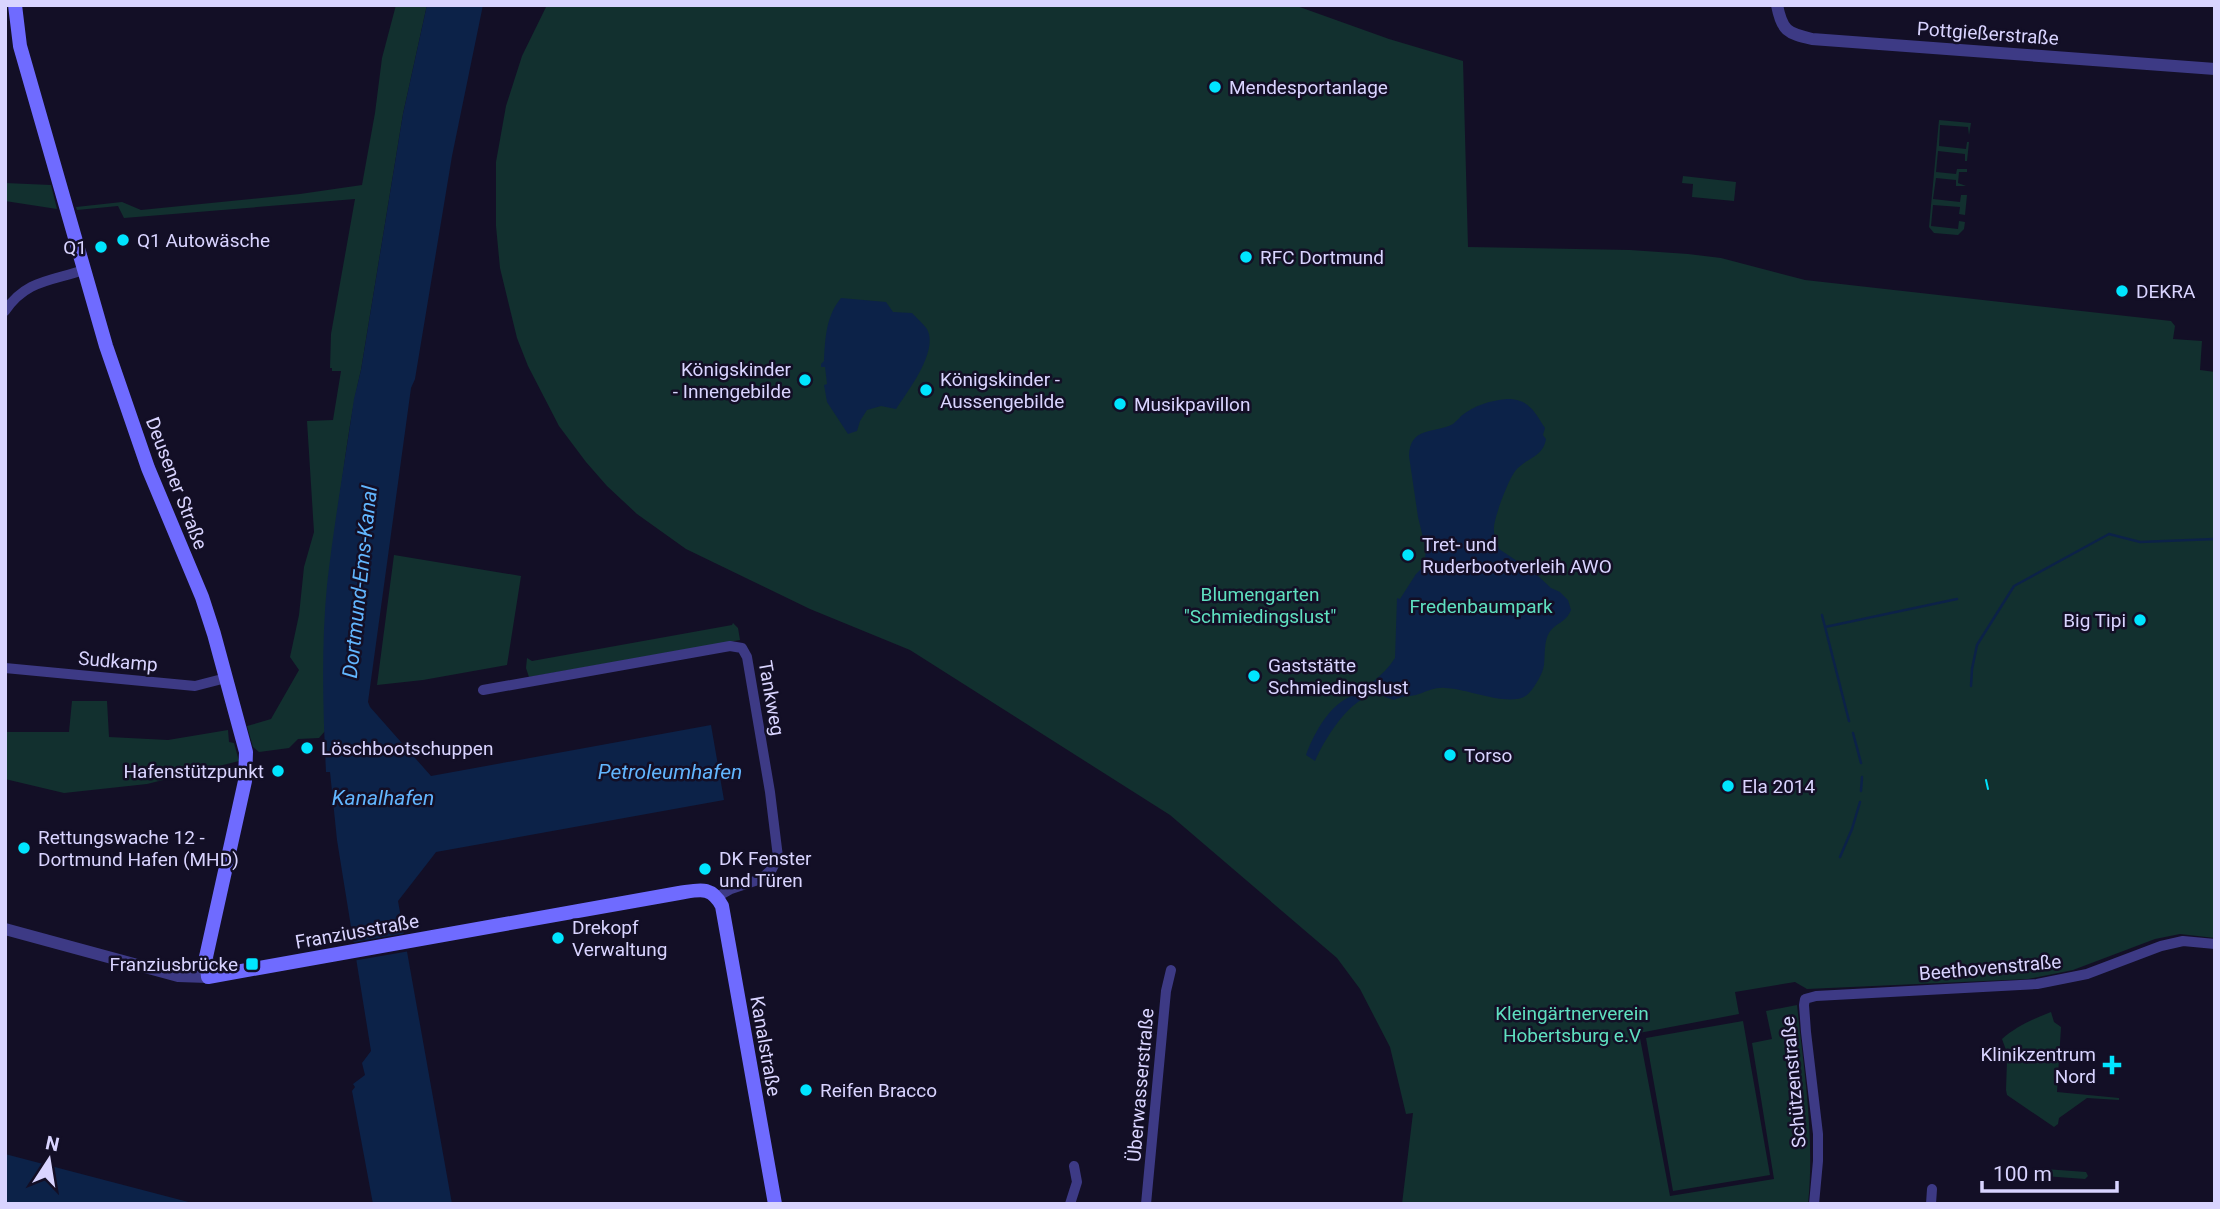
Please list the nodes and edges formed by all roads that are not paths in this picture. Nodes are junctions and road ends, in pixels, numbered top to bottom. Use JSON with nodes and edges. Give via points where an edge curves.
{"nodes":[{"id":1,"x":15,"y":5,"type":"edge"},
{"id":2,"x":1777,"y":5,"type":"edge"},
{"id":3,"x":2215,"y":68,"type":"edge"},
{"id":4,"x":84,"y":270,"type":"junction"},
{"id":5,"x":5,"y":312,"type":"edge"},
{"id":6,"x":5,"y":668,"type":"edge"},
{"id":7,"x":226,"y":678,"type":"junction"},
{"id":8,"x":484,"y":690,"type":"dead end"},
{"id":9,"x":717,"y":897,"type":"junction"},
{"id":10,"x":5,"y":929,"type":"edge"},
{"id":11,"x":2215,"y":944,"type":"edge"},
{"id":12,"x":1171,"y":970,"type":"dead end"},
{"id":13,"x":208,"y":977,"type":"junction"},
{"id":14,"x":1805,"y":999,"type":"joint"},
{"id":15,"x":1074,"y":1166,"type":"dead end"},
{"id":16,"x":1932,"y":1189,"type":"dead end"},
{"id":17,"x":775,"y":1204,"type":"edge"},
{"id":18,"x":1070,"y":1204,"type":"edge"},
{"id":19,"x":1146,"y":1204,"type":"edge"},
{"id":20,"x":1814,"y":1204,"type":"edge"},
{"id":21,"x":1931,"y":1204,"type":"edge"}],
"edges":[{"from":1,"to":4,"type":"main road","name":"Deusener Straße","via":[[20,46]]},
{"from":2,"to":3,"type":"street","name":"Pottgießerstraße","via":[[1780,23],[1792,34],[1812,39]]},
{"from":4,"to":5,"type":"street","via":[[27,288]]},
{"from":4,"to":7,"type":"main road","name":"Deusener Straße","via":[[134,430],[202,597]]},
{"from":6,"to":7,"type":"street","name":"Sudkamp","via":[[195,686]]},
{"from":7,"to":13,"type":"main road","name":"Deusener Straße","via":[[247,766],[206,957]]},
{"from":8,"to":9,"type":"street","name":"Tankweg","via":[[730,646],[742,648],[778,857],[761,879]]},
{"from":9,"to":13,"type":"main road","name":"Franziusstraße","via":[[704,890],[679,893]]},
{"from":9,"to":17,"type":"main road","name":"Kanalstraße"},
{"from":10,"to":13,"type":"street","name":"Franziusstraße","via":[[178,976]]},
{"from":11,"to":14,"type":"street","name":"Beethovenstraße","via":[[2183,941],[2087,974],[2037,984]]},
{"from":12,"to":19,"type":"street","name":"Überwasserstraße"},
{"from":14,"to":20,"type":"street","name":"Schützenstraße","via":[[1818,1134]]},
{"from":15,"to":18,"type":"street","via":[[1077,1182]]},
{"from":16,"to":21,"type":"street"}]}
